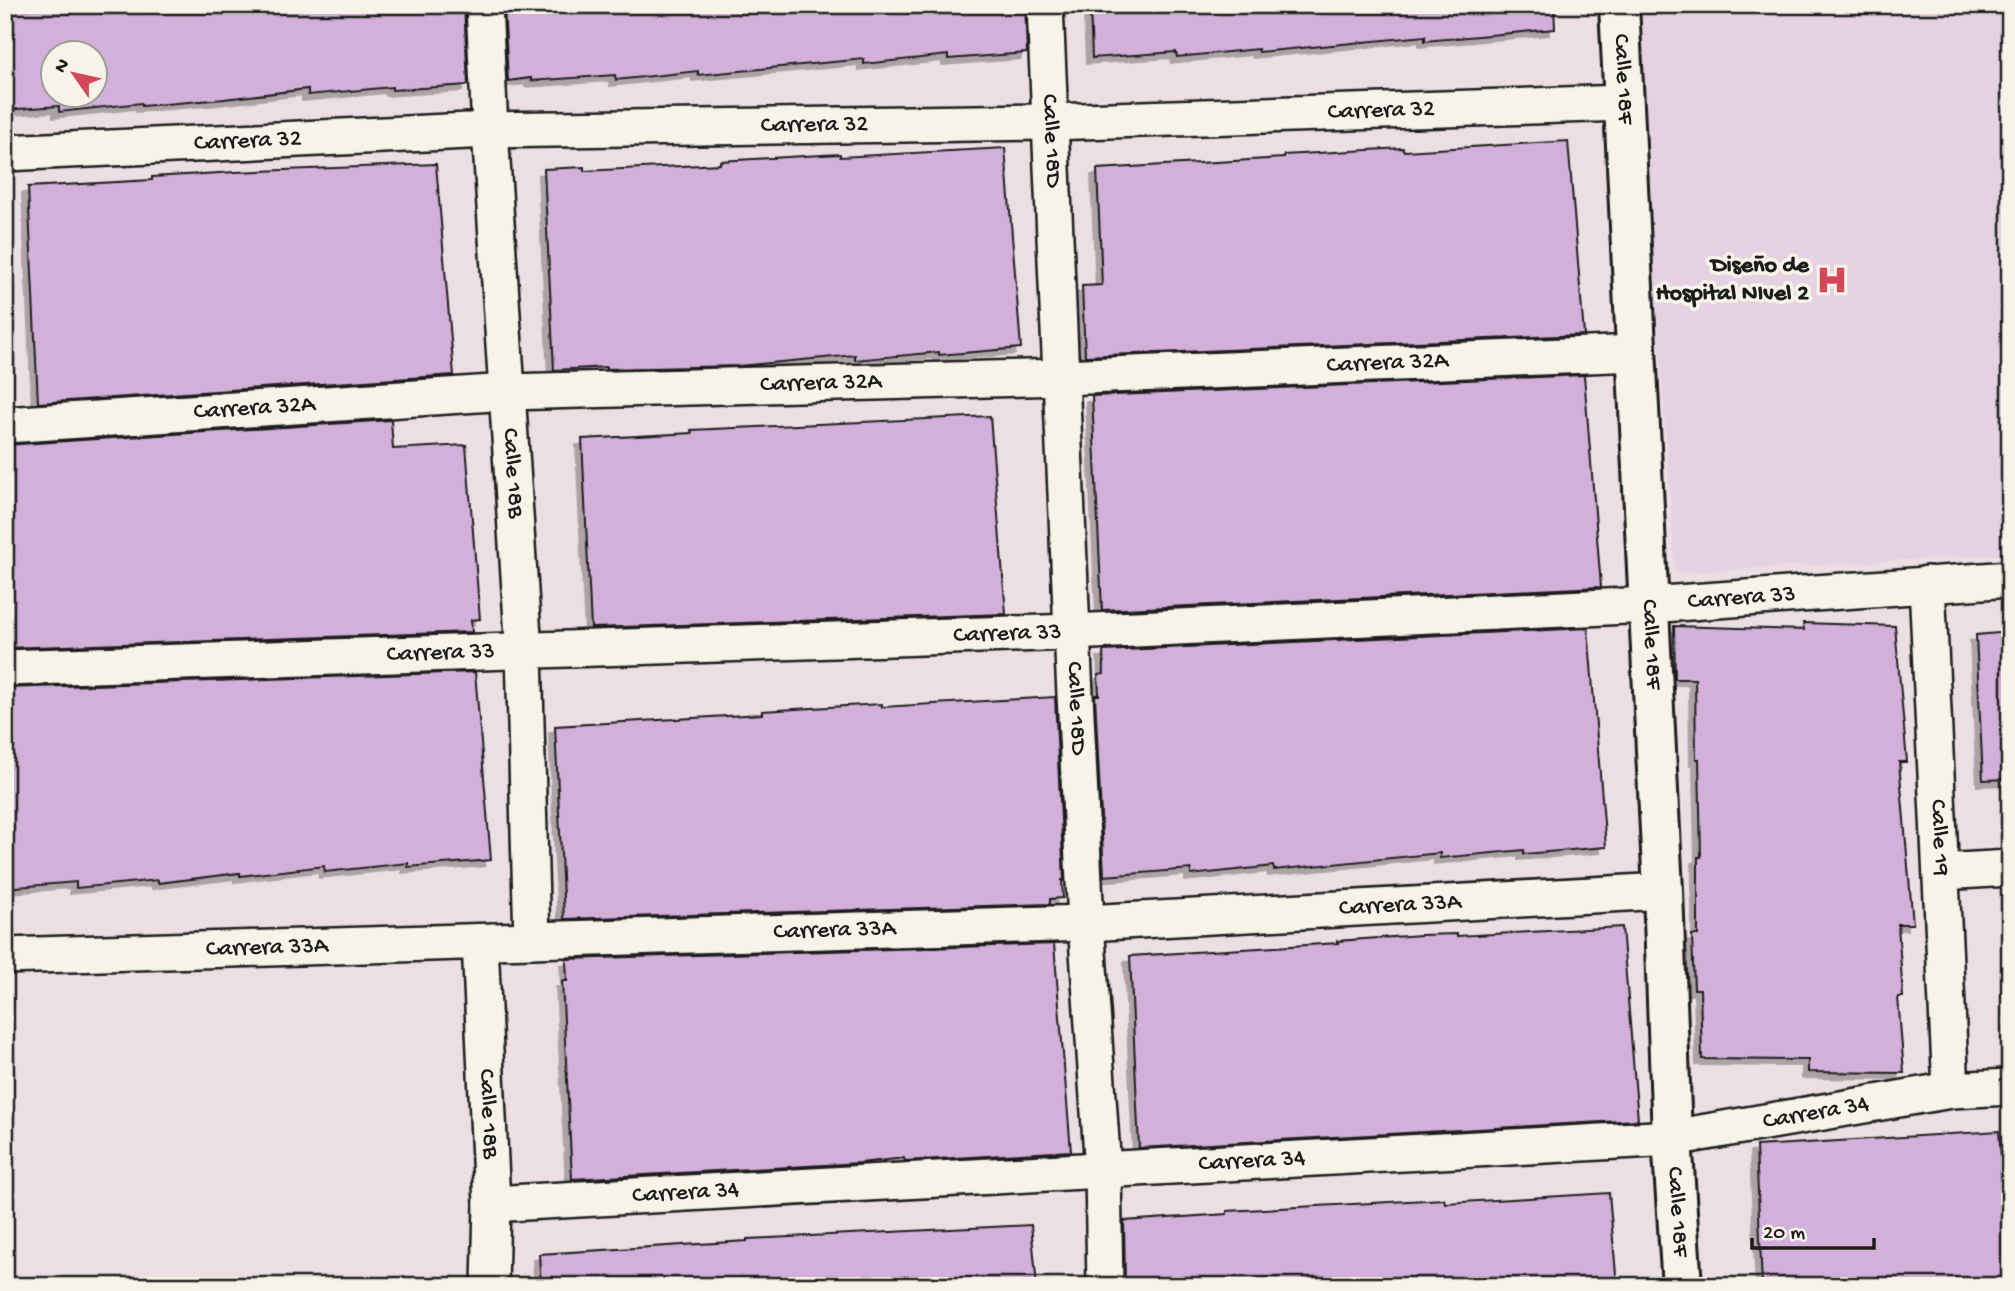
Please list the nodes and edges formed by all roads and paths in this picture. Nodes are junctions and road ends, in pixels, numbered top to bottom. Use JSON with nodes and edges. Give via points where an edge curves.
{"nodes":[{"id":1,"x":484,"y":5,"type":"edge"},
{"id":2,"x":1045,"y":5,"type":"edge"},
{"id":3,"x":1619,"y":5,"type":"edge"},
{"id":4,"x":1624,"y":103,"type":"junction"},
{"id":5,"x":1049,"y":122,"type":"junction"},
{"id":6,"x":489,"y":130,"type":"junction"},
{"id":7,"x":5,"y":153,"type":"edge"},
{"id":8,"x":1636,"y":353,"type":"junction"},
{"id":9,"x":1062,"y":377,"type":"junction"},
{"id":10,"x":508,"y":392,"type":"junction"},
{"id":11,"x":5,"y":425,"type":"edge"},
{"id":12,"x":2010,"y":579,"type":"edge"},
{"id":13,"x":1927,"y":584,"type":"junction"},
{"id":14,"x":1648,"y":606,"type":"junction"},
{"id":15,"x":1072,"y":632,"type":"junction"},
{"id":16,"x":524,"y":652,"type":"junction"},
{"id":17,"x":5,"y":668,"type":"edge"},
{"id":18,"x":2010,"y":868,"type":"edge"},
{"id":19,"x":1941,"y":872,"type":"junction"},
{"id":20,"x":1662,"y":891,"type":"junction"},
{"id":21,"x":1086,"y":923,"type":"junction"},
{"id":22,"x":532,"y":940,"type":"junction"},
{"id":23,"x":480,"y":942,"type":"junction"},
{"id":24,"x":5,"y":956,"type":"edge"},
{"id":25,"x":2010,"y":1087,"type":"edge"},
{"id":26,"x":1951,"y":1090,"type":"junction"},
{"id":27,"x":1672,"y":1138,"type":"junction"},
{"id":28,"x":1103,"y":1170,"type":"junction"},
{"id":29,"x":492,"y":1204,"type":"junction"},
{"id":30,"x":490,"y":1286,"type":"edge"},
{"id":31,"x":1105,"y":1286,"type":"edge"},
{"id":32,"x":1682,"y":1286,"type":"edge"}],
"edges":[{"from":1,"to":6,"type":"street","name":"Calle 18B"},
{"from":2,"to":5,"type":"street","name":"Calle 18D"},
{"from":3,"to":4,"type":"street","name":"Calle 18F"},
{"from":4,"to":5,"type":"street","name":"Carrera 32"},
{"from":4,"to":8,"type":"street","name":"Calle 18F"},
{"from":5,"to":6,"type":"street","name":"Carrera 32"},
{"from":5,"to":9,"type":"street","name":"Calle 18D"},
{"from":6,"to":7,"type":"street","name":"Carrera 32"},
{"from":6,"to":10,"type":"street","name":"Calle 18B"},
{"from":8,"to":9,"type":"street","name":"Carrera 32A"},
{"from":8,"to":14,"type":"street","name":"Calle 18F"},
{"from":9,"to":10,"type":"street","name":"Carrera 32A"},
{"from":9,"to":15,"type":"street","name":"Calle 18D"},
{"from":10,"to":11,"type":"street","name":"Carrera 32A"},
{"from":10,"to":16,"type":"street","name":"Calle 18B"},
{"from":12,"to":13,"type":"street","name":"Carrera 33"},
{"from":13,"to":14,"type":"street","name":"Carrera 33"},
{"from":13,"to":19,"type":"street","name":"Calle 19"},
{"from":14,"to":15,"type":"street","name":"Carrera 33"},
{"from":14,"to":20,"type":"street","name":"Calle 18F"},
{"from":15,"to":16,"type":"street","name":"Carrera 33"},
{"from":15,"to":21,"type":"street","name":"Calle 18D"},
{"from":16,"to":17,"type":"street","name":"Carrera 33"},
{"from":16,"to":22,"type":"street","name":"Calle 18B"},
{"from":18,"to":19,"type":"street"},
{"from":19,"to":26,"type":"street","name":"Calle 19"},
{"from":20,"to":21,"type":"street","name":"Carrera 33A"},
{"from":20,"to":27,"type":"street","name":"Calle 18F"},
{"from":21,"to":22,"type":"street","name":"Carrera 33A"},
{"from":21,"to":28,"type":"street","name":"Calle 18D"},
{"from":22,"to":23,"type":"street","name":"Carrera 33A"},
{"from":23,"to":24,"type":"street","name":"Carrera 33A"},
{"from":23,"to":29,"type":"street","name":"Calle 18B"},
{"from":25,"to":26,"type":"street","name":"Carrera 34"},
{"from":26,"to":27,"type":"street","name":"Carrera 34"},
{"from":27,"to":28,"type":"street","name":"Carrera 34"},
{"from":27,"to":32,"type":"street","name":"Calle 18F"},
{"from":28,"to":29,"type":"street","name":"Carrera 34"},
{"from":28,"to":31,"type":"street","name":"Calle 18D"},
{"from":29,"to":30,"type":"street","name":"Calle 18B"}]}
